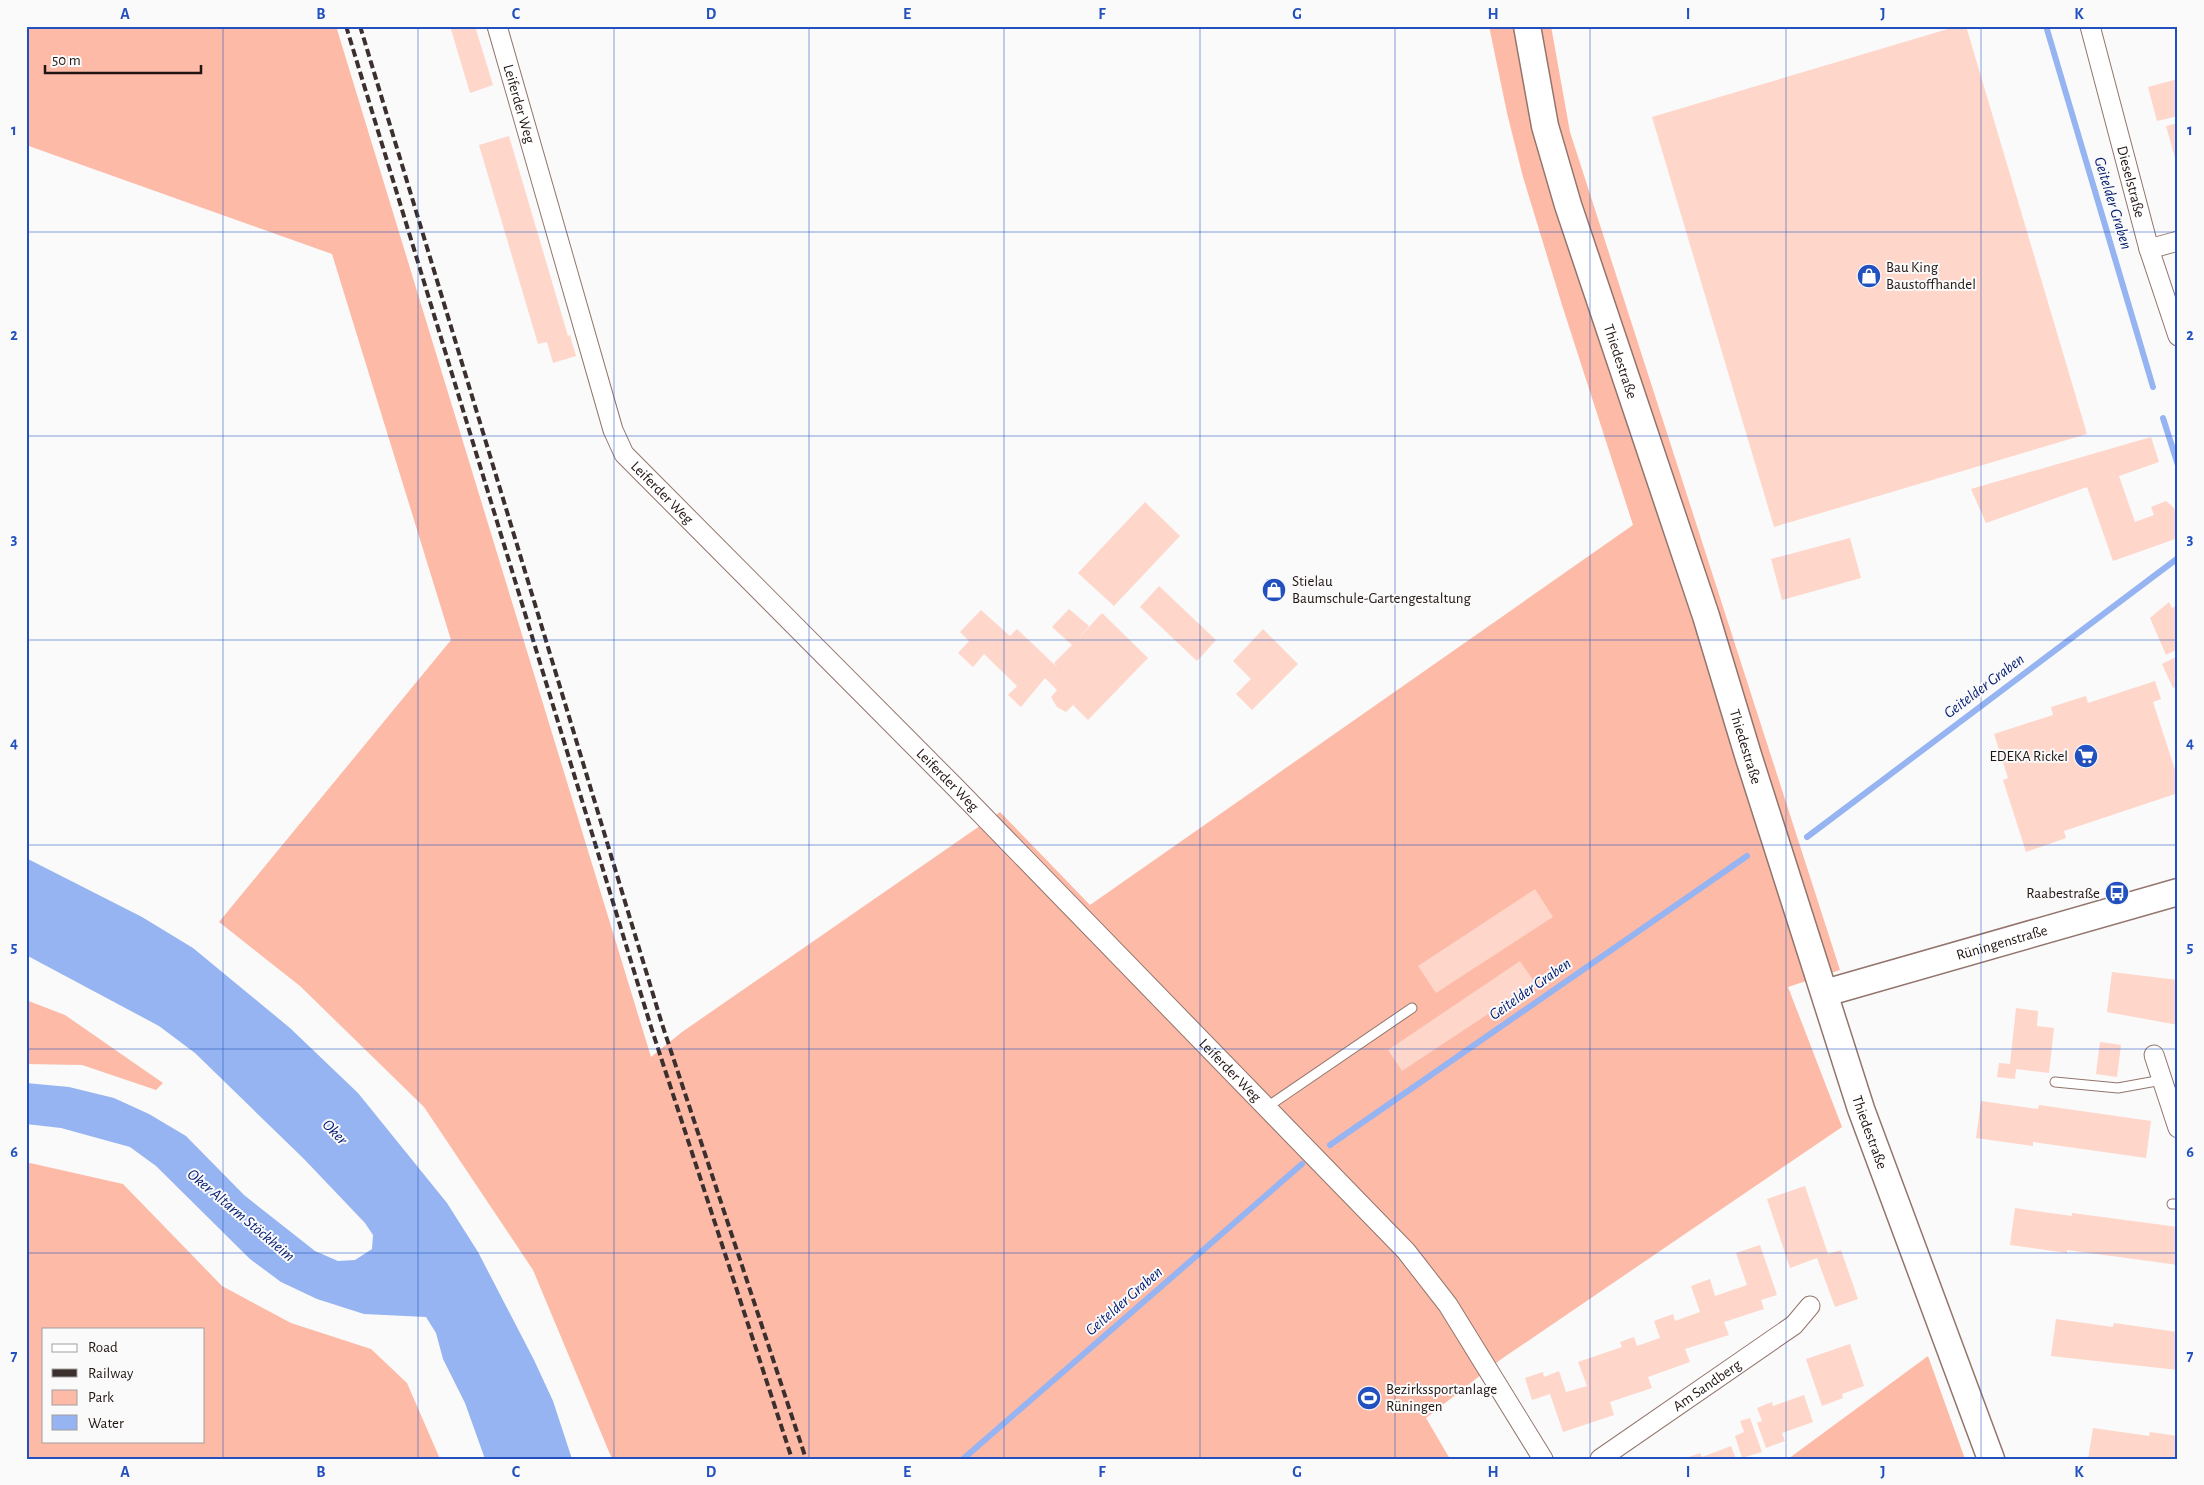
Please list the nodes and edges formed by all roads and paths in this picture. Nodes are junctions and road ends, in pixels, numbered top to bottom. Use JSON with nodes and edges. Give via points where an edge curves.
{"nodes":[{"id":1,"x":497,"y":26,"type":"edge"},
{"id":2,"x":1527,"y":26,"type":"edge"},
{"id":3,"x":2090,"y":26,"type":"edge"},
{"id":4,"x":2178,"y":241,"type":"edge"},
{"id":5,"x":2150,"y":249,"type":"junction"},
{"id":6,"x":2172,"y":300,"type":"edge"},
{"id":7,"x":2178,"y":336,"type":"edge"},
{"id":8,"x":2178,"y":892,"type":"edge"},
{"id":9,"x":1825,"y":993,"type":"junction"},
{"id":10,"x":1412,"y":1008,"type":"dead end"},
{"id":11,"x":2154,"y":1055,"type":"dead end"},
{"id":12,"x":2162,"y":1080,"type":"junction"},
{"id":13,"x":2055,"y":1082,"type":"dead end"},
{"id":14,"x":1267,"y":1107,"type":"junction"},
{"id":15,"x":2178,"y":1128,"type":"edge"},
{"id":16,"x":1810,"y":1306,"type":"dead end"},
{"id":17,"x":1543,"y":1459,"type":"edge"},
{"id":18,"x":1600,"y":1459,"type":"edge"},
{"id":19,"x":1991,"y":1459,"type":"edge"}],
"edges":[{"from":1,"to":14,"type":"street","name":"Leiferder Weg","via":[[613,430],[624,454]]},
{"from":2,"to":9,"type":"street","name":"Thiedestraße","via":[[1545,126],[1568,205],[1706,616]]},
{"from":3,"to":5,"type":"street","name":"Dieselstraße"},
{"from":4,"to":5,"type":"street"},
{"from":5,"to":6,"type":"street","name":"Dieselstraße"},
{"from":6,"to":7,"type":"street","name":"Dieselstraße"},
{"from":8,"to":9,"type":"street","name":"Rüningenstraße"},
{"from":9,"to":19,"type":"street","name":"Thiedestraße","via":[[1866,1121]]},
{"from":10,"to":14,"type":"lane"},
{"from":11,"to":12,"type":"street"},
{"from":12,"to":13,"type":"lane","via":[[2118,1088]]},
{"from":12,"to":15,"type":"street"},
{"from":14,"to":17,"type":"street","name":"Leiferder Weg","via":[[1429,1279]]},
{"from":16,"to":18,"type":"street","name":"Am Sandberg","via":[[1794,1324]]}]}
